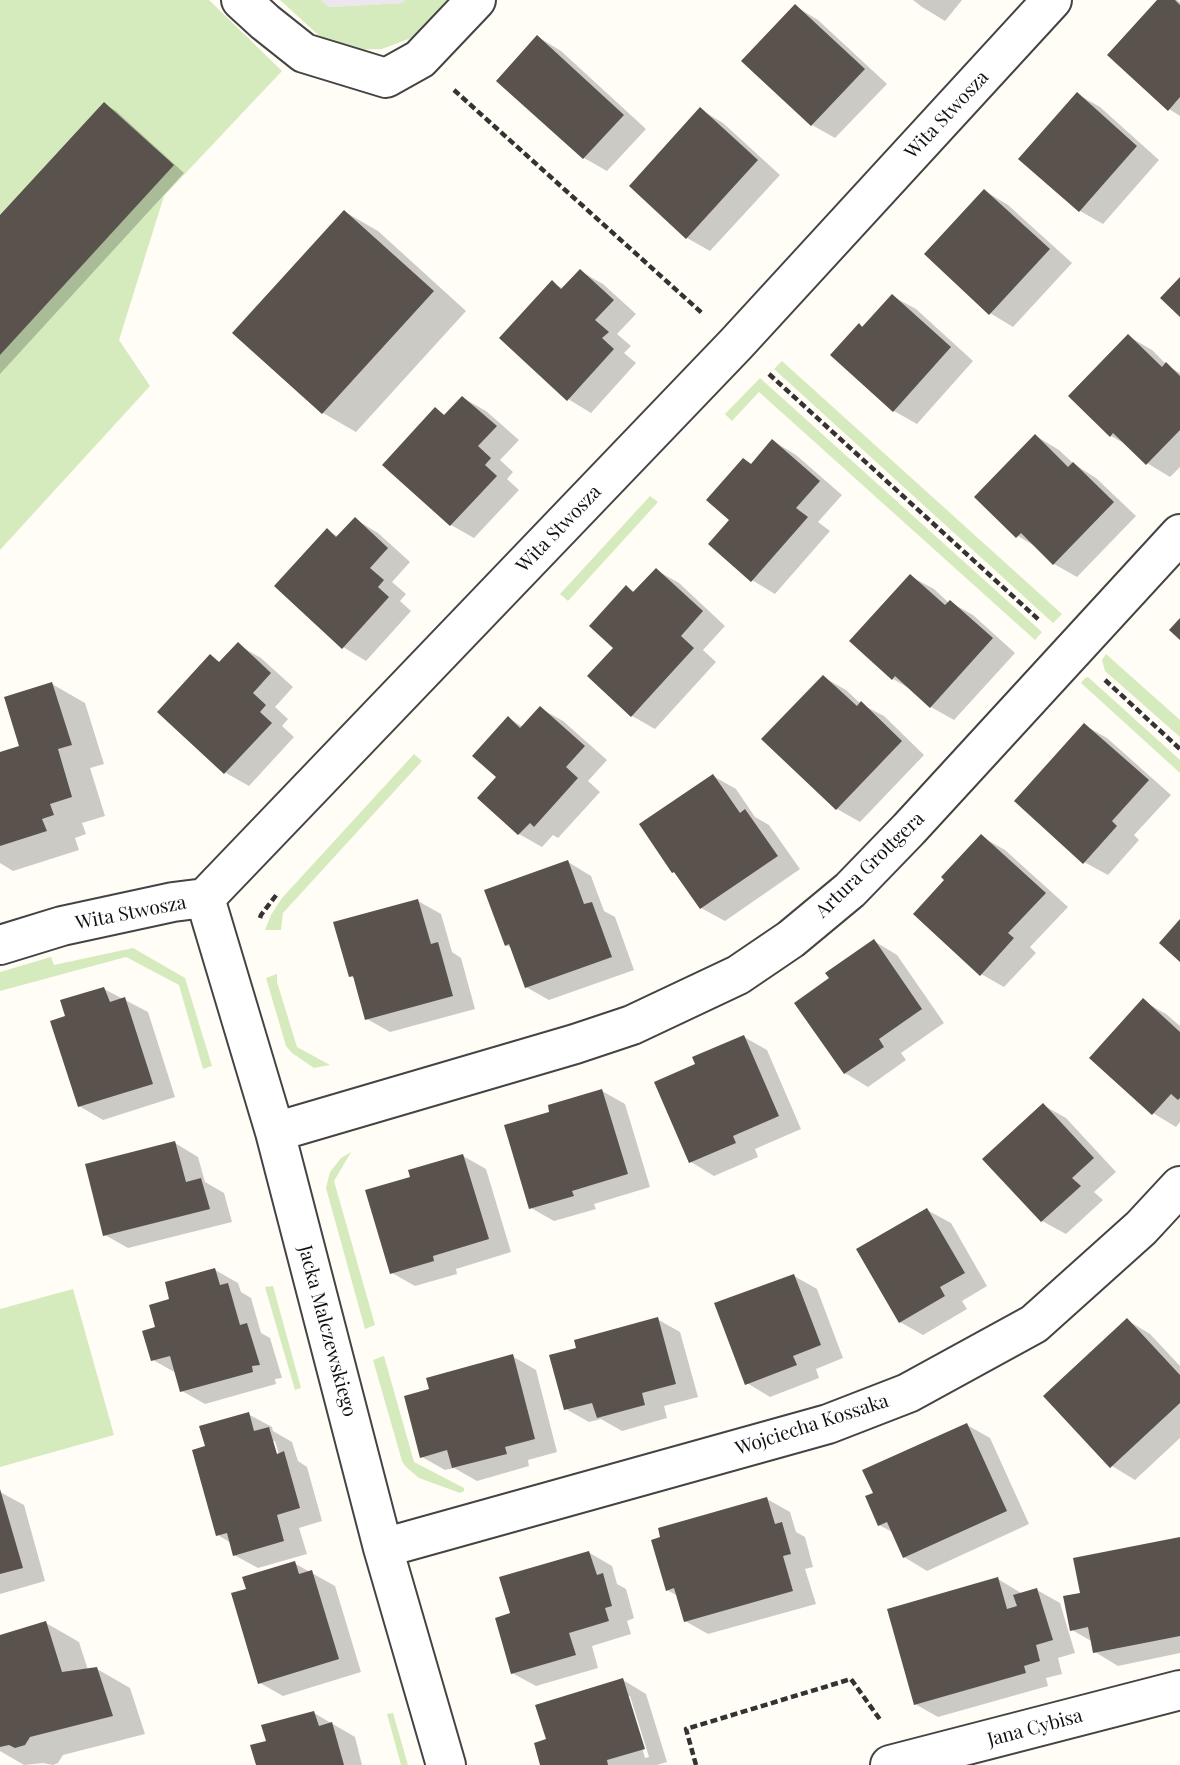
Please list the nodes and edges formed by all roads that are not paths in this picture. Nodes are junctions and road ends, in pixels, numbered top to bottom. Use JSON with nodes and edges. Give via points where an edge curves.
{"nodes":[{"id":1,"x":241,"y":0,"type":"edge"},
{"id":2,"x":476,"y":0,"type":"edge"},
{"id":3,"x":1052,"y":0,"type":"edge"},
{"id":4,"x":1180,"y":534,"type":"edge"},
{"id":5,"x":205,"y":898,"type":"junction"},
{"id":6,"x":0,"y":944,"type":"edge"},
{"id":7,"x":275,"y":1132,"type":"junction"},
{"id":8,"x":1180,"y":1186,"type":"edge"},
{"id":9,"x":383,"y":1548,"type":"junction"},
{"id":10,"x":1180,"y":1690,"type":"edge"},
{"id":11,"x":446,"y":1765,"type":"edge"},
{"id":12,"x":890,"y":1765,"type":"edge"}],
"edges":[{"from":1,"to":2,"type":"street","via":[[304,53],[386,78],[420,59]]},
{"from":3,"to":5,"type":"street","name":"Wita Stwosza","via":[[736,344]]},
{"from":4,"to":7,"type":"street","name":"Artura Grottgera","via":[[850,890],[738,975],[621,1029]]},
{"from":5,"to":6,"type":"street","name":"Wita Stwosza","via":[[62,926]]},
{"from":5,"to":7,"type":"street","name":"Jacka Malczewskiego"},
{"from":7,"to":9,"type":"street","name":"Jacka Malczewskiego"},
{"from":8,"to":9,"type":"street","name":"Wojciecha Kossaka","via":[[1141,1228],[1034,1324],[908,1393],[828,1424]]},
{"from":9,"to":11,"type":"street","name":"Jacka Malczewskiego"},
{"from":10,"to":12,"type":"street","name":"Jana Cybisa"}]}
